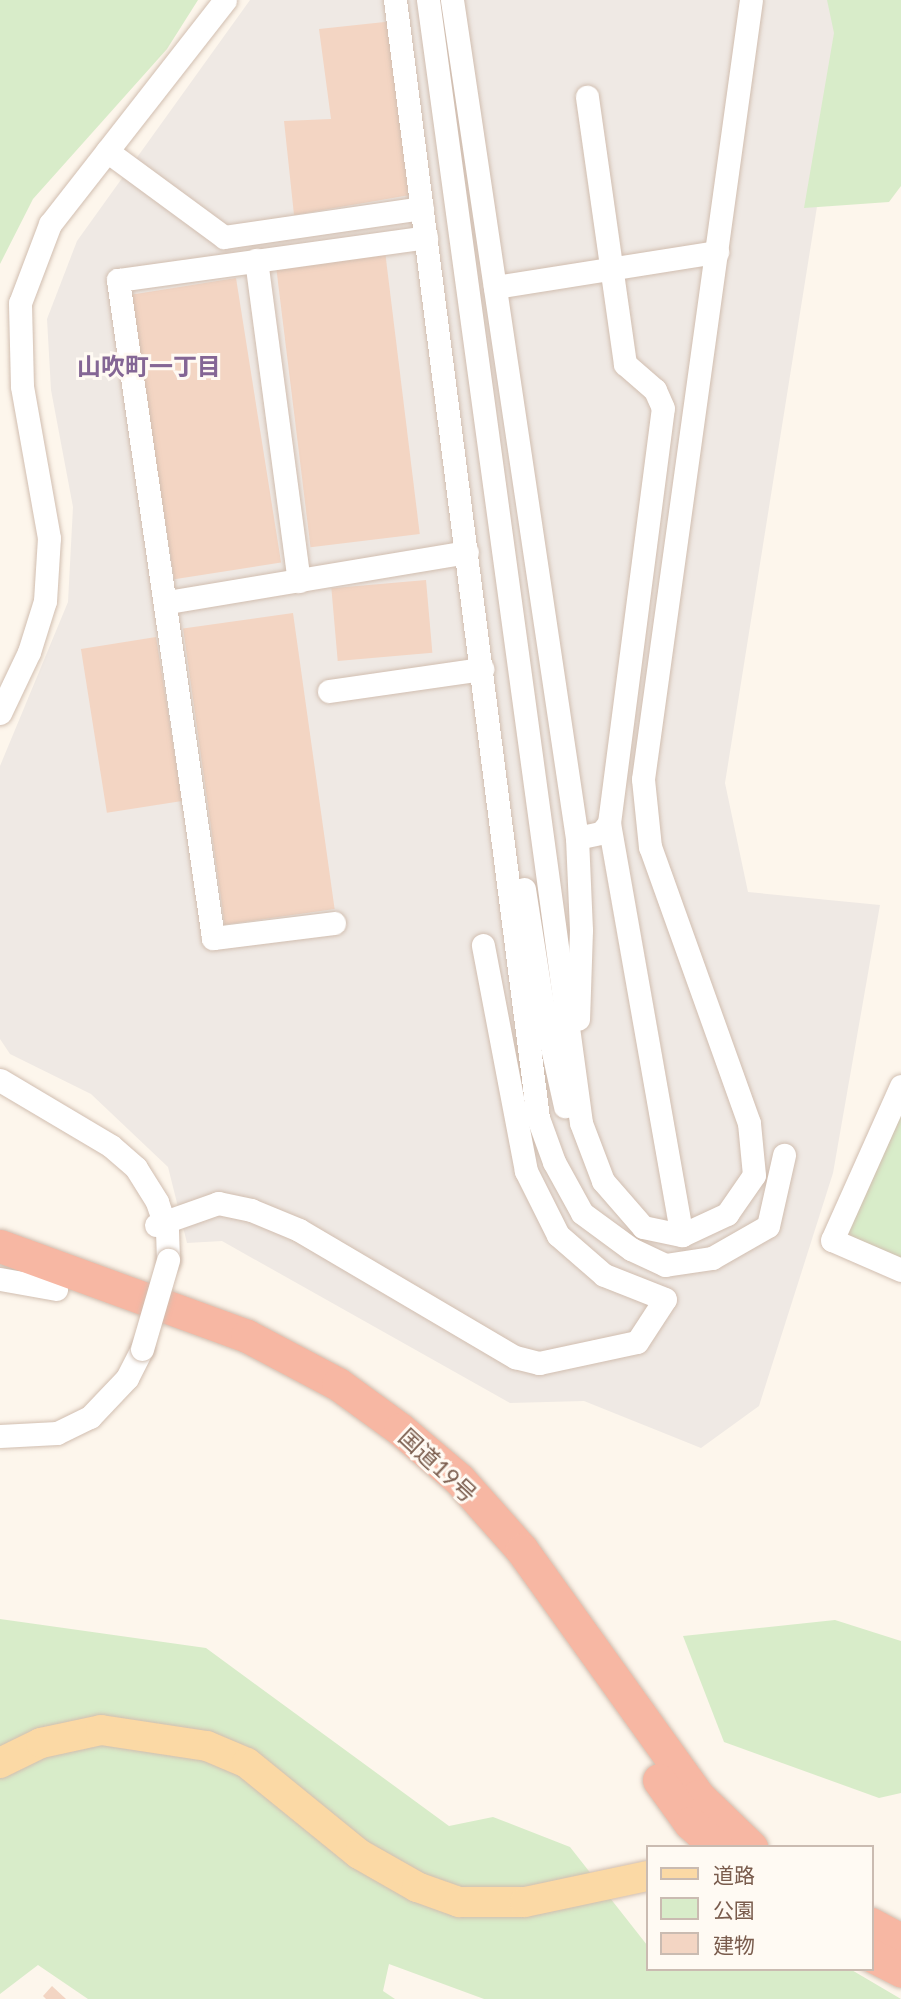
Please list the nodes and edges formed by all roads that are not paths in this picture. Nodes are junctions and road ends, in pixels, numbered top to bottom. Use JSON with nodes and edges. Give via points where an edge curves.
{"nodes":[{"id":1,"x":225,"y":0,"type":"edge"},
{"id":2,"x":395,"y":0,"type":"edge"},
{"id":3,"x":428,"y":0,"type":"edge"},
{"id":4,"x":452,"y":0,"type":"edge"},
{"id":5,"x":735,"y":0,"type":"edge"},
{"id":6,"x":751,"y":0,"type":"edge"},
{"id":7,"x":744,"y":58,"type":"junction"},
{"id":8,"x":587,"y":97,"type":"dead end"},
{"id":9,"x":107,"y":151,"type":"junction"},
{"id":10,"x":422,"y":208,"type":"junction"},
{"id":11,"x":425,"y":237,"type":"junction"},
{"id":12,"x":717,"y":253,"type":"junction"},
{"id":13,"x":256,"y":260,"type":"junction"},
{"id":14,"x":611,"y":269,"type":"junction"},
{"id":15,"x":495,"y":287,"type":"junction"},
{"id":16,"x":467,"y":552,"type":"junction"},
{"id":17,"x":299,"y":581,"type":"junction"},
{"id":18,"x":168,"y":602,"type":"junction"},
{"id":19,"x":482,"y":669,"type":"junction"},
{"id":20,"x":329,"y":691,"type":"dead end"},
{"id":21,"x":0,"y":713,"type":"edge"},
{"id":22,"x":609,"y":823,"type":"junction"},
{"id":23,"x":577,"y":838,"type":"junction"},
{"id":24,"x":504,"y":846,"type":"junction"},
{"id":25,"x":334,"y":923,"type":"dead end"},
{"id":26,"x":483,"y":945,"type":"dead end"},
{"id":27,"x":0,"y":1080,"type":"edge"},
{"id":28,"x":575,"y":1082,"type":"junction"},
{"id":29,"x":901,"y":1086,"type":"edge"},
{"id":30,"x":0,"y":1094,"type":"edge"},
{"id":31,"x":784,"y":1154,"type":"dead end"},
{"id":32,"x":603,"y":1181,"type":"junction"},
{"id":33,"x":160,"y":1223,"type":"junction"},
{"id":34,"x":0,"y":1233,"type":"edge"},
{"id":35,"x":682,"y":1235,"type":"junction"},
{"id":36,"x":0,"y":1247,"type":"edge"},
{"id":37,"x":0,"y":1269,"type":"edge"},
{"id":38,"x":901,"y":1270,"type":"edge"},
{"id":39,"x":0,"y":1279,"type":"edge"},
{"id":40,"x":56,"y":1289,"type":"junction"},
{"id":41,"x":247,"y":1336,"type":"junction"},
{"id":42,"x":137,"y":1347,"type":"junction"},
{"id":43,"x":0,"y":1428,"type":"edge"},
{"id":44,"x":0,"y":1436,"type":"edge"},
{"id":45,"x":0,"y":1763,"type":"edge"},
{"id":46,"x":692,"y":1835,"type":"edge"},
{"id":47,"x":713,"y":1845,"type":"edge"},
{"id":48,"x":749,"y":1845,"type":"edge"},
{"id":49,"x":646,"y":1876,"type":"edge"},
{"id":50,"x":873,"y":1925,"type":"edge"},
{"id":51,"x":901,"y":1940,"type":"edge"},
{"id":52,"x":873,"y":1956,"type":"edge"},
{"id":53,"x":901,"y":1970,"type":"edge"}],
"edges":[{"from":1,"to":9,"type":"street"},
{"from":2,"to":10,"type":"street"},
{"from":3,"to":28,"type":"street"},
{"from":4,"to":15,"type":"street"},
{"from":5,"to":7,"type":"street"},
{"from":6,"to":7,"type":"street"},
{"from":7,"to":12,"type":"street"},
{"from":8,"to":14,"type":"street"},
{"from":9,"to":10,"type":"street","via":[[224,237]]},
{"from":9,"to":21,"type":"street","via":[[50,224],[20,303],[22,386],[50,538],[45,601],[30,652]]},
{"from":10,"to":11,"type":"street"},
{"from":11,"to":13,"type":"street"},
{"from":11,"to":16,"type":"street"},
{"from":12,"to":14,"type":"street"},
{"from":12,"to":35,"type":"street","via":[[643,779],[650,847],[749,1122],[754,1175],[727,1214]]},
{"from":13,"to":17,"type":"street"},
{"from":13,"to":18,"type":"street","via":[[118,279]]},
{"from":14,"to":15,"type":"street"},
{"from":14,"to":22,"type":"street","via":[[625,364],[655,390],[663,408]]},
{"from":15,"to":23,"type":"street"},
{"from":16,"to":17,"type":"street"},
{"from":16,"to":19,"type":"street"},
{"from":17,"to":18,"type":"street"},
{"from":18,"to":25,"type":"street","via":[[214,938]]},
{"from":19,"to":20,"type":"street"},
{"from":19,"to":24,"type":"street"},
{"from":22,"to":23,"type":"street","via":[[601,833]]},
{"from":22,"to":35,"type":"street"},
{"from":23,"to":28,"type":"street","via":[[581,930]]},
{"from":24,"to":31,"type":"street","via":[[538,1118],[554,1161],[582,1213],[631,1249],[665,1265],[712,1258],[768,1226]]},
{"from":24,"to":32,"type":"street","via":[[523,876],[541,998],[568,1114],[581,1149]]},
{"from":26,"to":33,"type":"street","via":[[526,1171],[558,1235],[604,1275],[665,1299],[638,1342],[539,1363],[515,1357],[299,1230],[251,1210],[218,1203]]},
{"from":27,"to":33,"type":"street","via":[[123,1154],[147,1184]]},
{"from":28,"to":32,"type":"street","via":[[581,1123]]},
{"from":29,"to":38,"type":"street","via":[[832,1240]]},
{"from":30,"to":33,"type":"street","via":[[113,1160],[145,1197]]},
{"from":32,"to":35,"type":"street","via":[[643,1227]]},
{"from":33,"to":42,"type":"street","via":[[162,1259]]},
{"from":34,"to":41,"type":"street","via":[[234,1318]]},
{"from":36,"to":41,"type":"highway","name":"国道19号"},
{"from":37,"to":40,"type":"highway","name":"国道19号"},
{"from":39,"to":40,"type":"street"},
{"from":40,"to":46,"type":"highway","name":"国道19号","via":[[272,1370],[368,1429],[456,1505],[544,1606]]},
{"from":41,"to":48,"type":"highway","name":"国道19号","via":[[338,1384],[458,1479],[522,1549],[698,1796]]},
{"from":42,"to":43,"type":"street","via":[[108,1389],[85,1409],[37,1428]]},
{"from":42,"to":44,"type":"street","via":[[121,1386],[90,1417],[57,1433]]},
{"from":45,"to":49,"type":"main road","via":[[72,1734],[102,1730],[133,1731],[207,1746],[247,1763],[359,1854],[416,1887],[459,1902],[525,1902]]},
{"from":46,"to":47,"type":"highway","name":"国道19号"},
{"from":50,"to":51,"type":"highway"},
{"from":52,"to":53,"type":"highway"}]}
